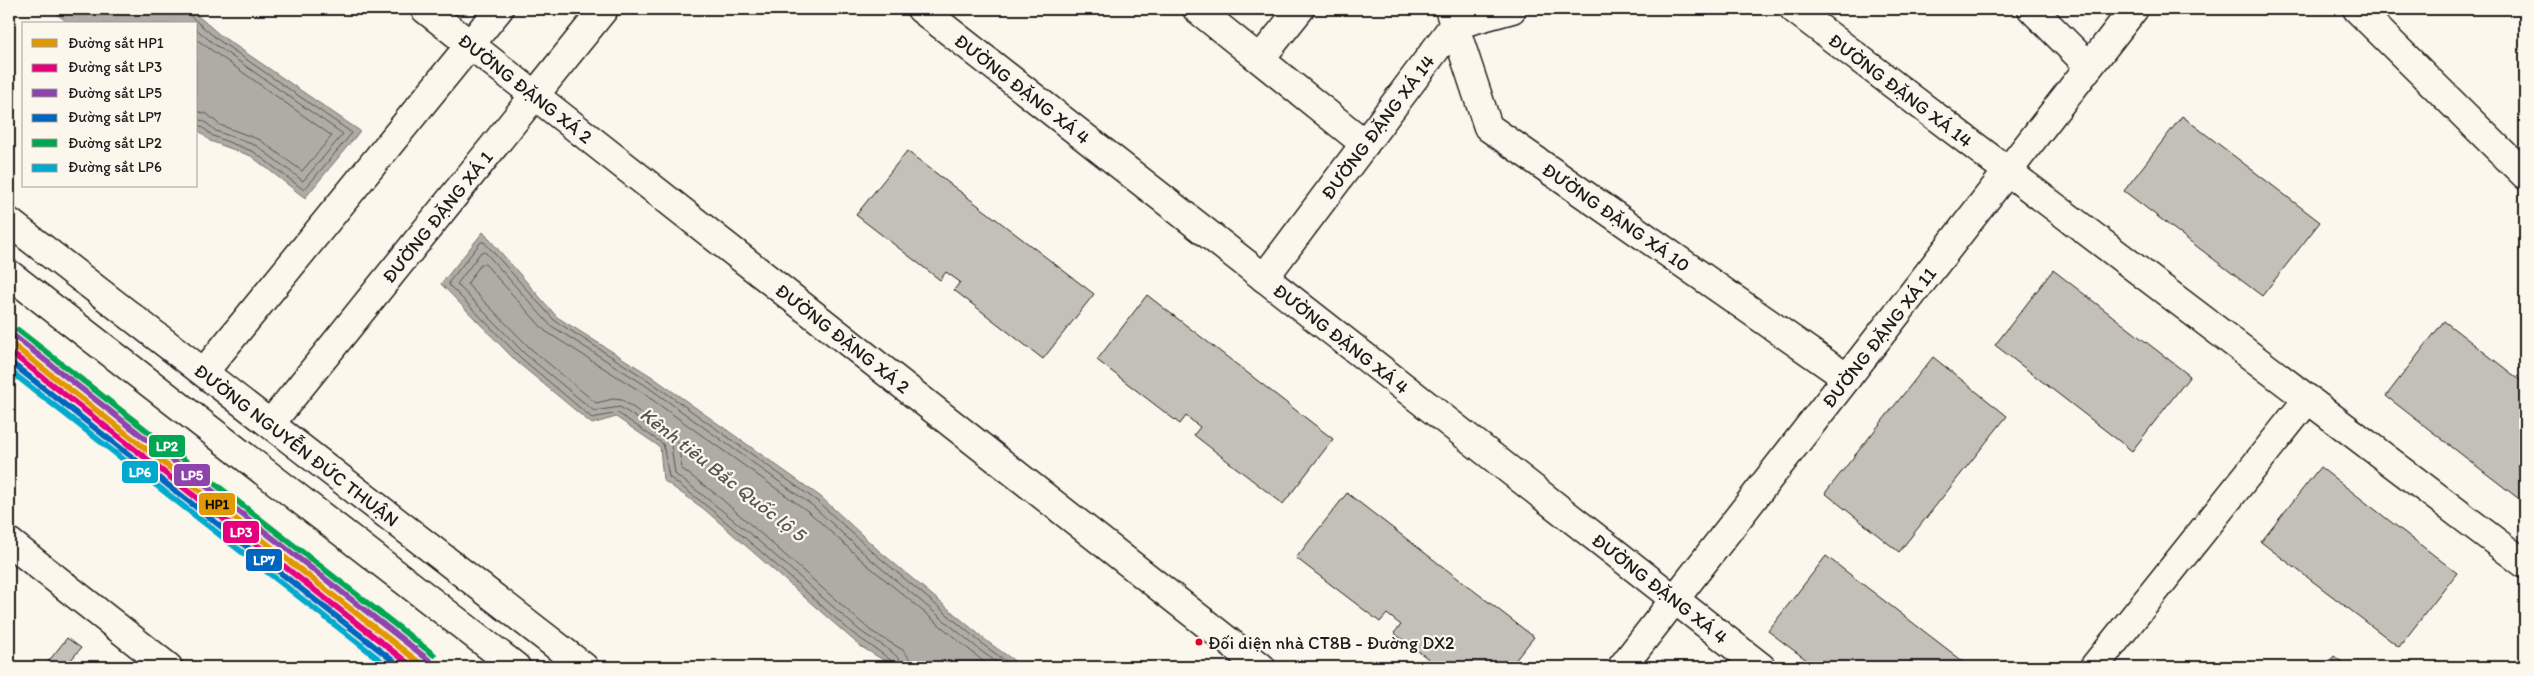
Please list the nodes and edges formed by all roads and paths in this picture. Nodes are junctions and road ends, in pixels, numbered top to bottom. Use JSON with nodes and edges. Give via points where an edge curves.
{"nodes":[{"id":1,"x":425,"y":9,"type":"edge"},
{"id":2,"x":499,"y":9,"type":"edge"},
{"id":3,"x":604,"y":9,"type":"edge"},
{"id":4,"x":921,"y":9,"type":"edge"},
{"id":5,"x":1198,"y":9,"type":"edge"},
{"id":6,"x":1300,"y":9,"type":"edge"},
{"id":7,"x":1512,"y":9,"type":"edge"},
{"id":8,"x":1794,"y":9,"type":"edge"},
{"id":9,"x":2032,"y":9,"type":"edge"},
{"id":10,"x":2134,"y":9,"type":"edge"},
{"id":11,"x":2357,"y":9,"type":"edge"},
{"id":12,"x":1452,"y":17,"type":"edge"},
{"id":13,"x":470,"y":44,"type":"junction"},
{"id":14,"x":1260,"y":59,"type":"junction"},
{"id":15,"x":2089,"y":66,"type":"junction"},
{"id":16,"x":534,"y":95,"type":"junction"},
{"id":17,"x":1366,"y":144,"type":"junction"},
{"id":18,"x":2008,"y":171,"type":"junction"},
{"id":19,"x":2525,"y":175,"type":"edge"},
{"id":20,"x":9,"y":222,"type":"edge"},
{"id":21,"x":9,"y":274,"type":"edge"},
{"id":22,"x":1264,"y":278,"type":"junction"},
{"id":23,"x":204,"y":372,"type":"junction"},
{"id":24,"x":1847,"y":378,"type":"junction"},
{"id":25,"x":2308,"y":399,"type":"junction"},
{"id":26,"x":178,"y":405,"type":"junction"},
{"id":27,"x":271,"y":423,"type":"junction"},
{"id":28,"x":244,"y":456,"type":"junction"},
{"id":29,"x":9,"y":542,"type":"edge"},
{"id":30,"x":2525,"y":564,"type":"edge"},
{"id":31,"x":1675,"y":600,"type":"junction"},
{"id":32,"x":168,"y":667,"type":"edge"},
{"id":33,"x":516,"y":667,"type":"edge"},
{"id":34,"x":584,"y":667,"type":"edge"},
{"id":35,"x":1261,"y":667,"type":"edge"},
{"id":36,"x":1622,"y":667,"type":"edge"},
{"id":37,"x":1761,"y":667,"type":"edge"},
{"id":38,"x":2094,"y":667,"type":"edge"}],
"edges":[{"from":1,"to":13,"type":"main road","name":"ĐƯỜNG ĐẶNG XÁ 2"},
{"from":2,"to":13,"type":"main road"},
{"from":3,"to":16,"type":"main road","name":"ĐƯỜNG ĐẶNG XÁ 1"},
{"from":4,"to":22,"type":"main road","name":"ĐƯỜNG ĐẶNG XÁ 4"},
{"from":5,"to":14,"type":"main road"},
{"from":6,"to":14,"type":"main road"},
{"from":7,"to":12,"type":"main road"},
{"from":8,"to":18,"type":"main road","name":"ĐƯỜNG ĐẶNG XÁ 14"},
{"from":9,"to":15,"type":"main road"},
{"from":10,"to":15,"type":"main road","name":"ĐƯỜNG ĐẶNG XÁ 11"},
{"from":11,"to":19,"type":"main road"},
{"from":12,"to":17,"type":"main road","name":"ĐƯỜNG ĐẶNG XÁ 14"},
{"from":12,"to":24,"type":"main road","name":"ĐƯỜNG ĐẶNG XÁ 10","via":[[1488,127]]},
{"from":13,"to":16,"type":"main road","name":"ĐƯỜNG ĐẶNG XÁ 2"},
{"from":13,"to":23,"type":"main road"},
{"from":14,"to":17,"type":"main road"},
{"from":15,"to":18,"type":"main road","name":"ĐƯỜNG ĐẶNG XÁ 11"},
{"from":16,"to":27,"type":"main road","name":"ĐƯỜNG ĐẶNG XÁ 1"},
{"from":16,"to":35,"type":"main road","name":"ĐƯỜNG ĐẶNG XÁ 2"},
{"from":17,"to":22,"type":"main road","name":"ĐƯỜNG ĐẶNG XÁ 14"},
{"from":18,"to":24,"type":"main road","name":"ĐƯỜNG ĐẶNG XÁ 11"},
{"from":18,"to":25,"type":"main road","name":"ĐƯỜNG ĐẶNG XÁ 14"},
{"from":20,"to":23,"type":"main road","name":"ĐƯỜNG NGUYỄN ĐỨC THUẬN"},
{"from":21,"to":26,"type":"main road"},
{"from":22,"to":31,"type":"main road","name":"ĐƯỜNG ĐẶNG XÁ 4"},
{"from":23,"to":26,"type":"main road"},
{"from":23,"to":27,"type":"main road","name":"ĐƯỜNG NGUYỄN ĐỨC THUẬN"},
{"from":24,"to":31,"type":"main road","name":"ĐƯỜNG ĐẶNG XÁ 11"},
{"from":25,"to":30,"type":"main road","name":"ĐƯỜNG ĐẶNG XÁ 14"},
{"from":25,"to":38,"type":"main road"},
{"from":26,"to":28,"type":"main road"},
{"from":27,"to":28,"type":"main road","name":"ĐƯỜNG ĐẶNG XÁ 1"},
{"from":27,"to":34,"type":"main road","name":"ĐƯỜNG NGUYỄN ĐỨC THUẬN"},
{"from":28,"to":33,"type":"main road"},
{"from":29,"to":32,"type":"main road"},
{"from":31,"to":36,"type":"main road","name":"ĐƯỜNG ĐẶNG XÁ 11"},
{"from":31,"to":37,"type":"main road","name":"ĐƯỜNG ĐẶNG XÁ 4"}]}
